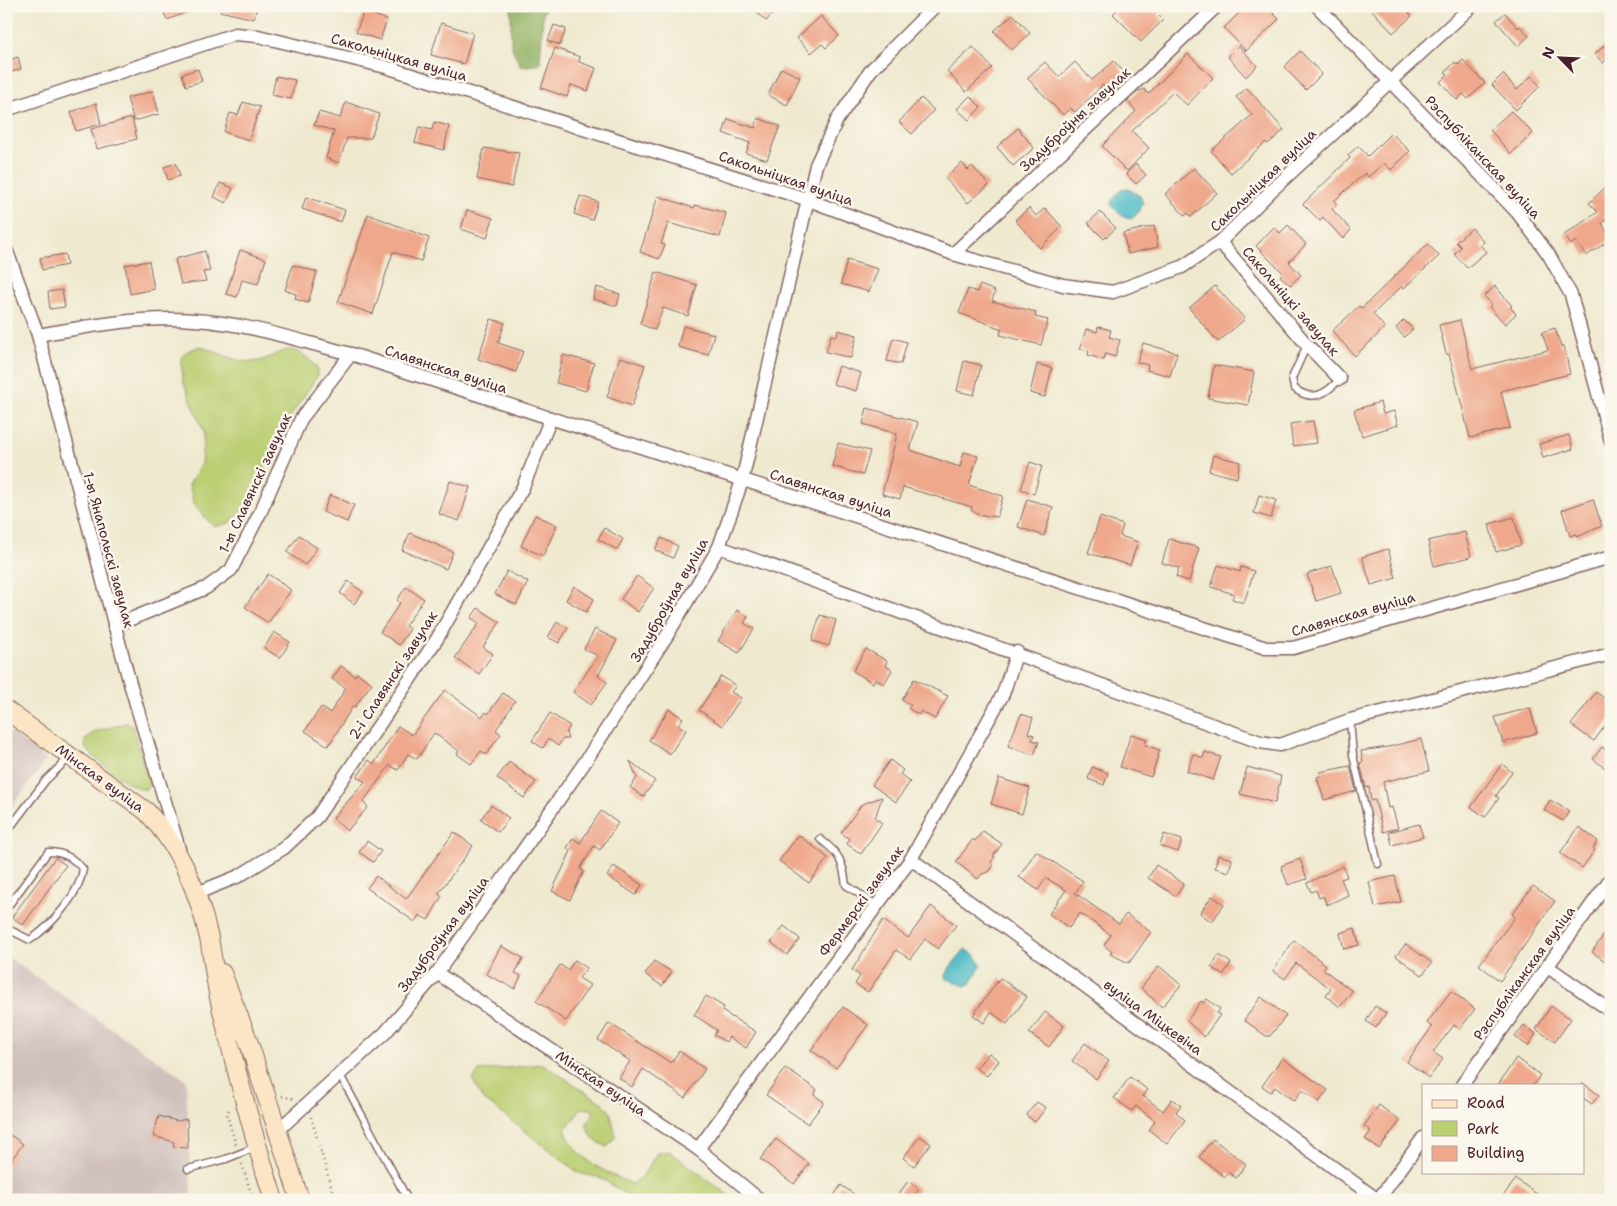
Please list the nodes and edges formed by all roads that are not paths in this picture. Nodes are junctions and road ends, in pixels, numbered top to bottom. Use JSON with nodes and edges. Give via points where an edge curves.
{"nodes":[{"id":1,"x":935,"y":6,"type":"edge"},
{"id":2,"x":1217,"y":6,"type":"edge"},
{"id":3,"x":1317,"y":6,"type":"edge"},
{"id":4,"x":1472,"y":6,"type":"edge"},
{"id":5,"x":1390,"y":81,"type":"junction"},
{"id":6,"x":6,"y":110,"type":"edge"},
{"id":7,"x":806,"y":199,"type":"junction"},
{"id":8,"x":1220,"y":242,"type":"junction"},
{"id":9,"x":6,"y":250,"type":"edge"},
{"id":10,"x":953,"y":254,"type":"junction"},
{"id":11,"x":38,"y":335,"type":"junction"},
{"id":12,"x":1307,"y":345,"type":"junction"},
{"id":13,"x":351,"y":354,"type":"junction"},
{"id":14,"x":1340,"y":379,"type":"joint"},
{"id":15,"x":551,"y":418,"type":"junction"},
{"id":16,"x":1611,"y":441,"type":"edge"},
{"id":17,"x":742,"y":481,"type":"junction"},
{"id":18,"x":719,"y":546,"type":"junction"},
{"id":19,"x":1611,"y":557,"type":"edge"},
{"id":20,"x":114,"y":626,"type":"junction"},
{"id":21,"x":1016,"y":652,"type":"junction"},
{"id":22,"x":1611,"y":654,"type":"edge"},
{"id":23,"x":6,"y":710,"type":"edge"},
{"id":24,"x":1350,"y":720,"type":"junction"},
{"id":25,"x":71,"y":756,"type":"junction"},
{"id":26,"x":6,"y":833,"type":"edge"},
{"id":27,"x":820,"y":839,"type":"dead end"},
{"id":28,"x":182,"y":858,"type":"junction"},
{"id":29,"x":911,"y":859,"type":"junction"},
{"id":30,"x":1378,"y":864,"type":"dead end"},
{"id":31,"x":1611,"y":878,"type":"edge"},
{"id":32,"x":197,"y":893,"type":"junction"},
{"id":33,"x":876,"y":905,"type":"junction"},
{"id":34,"x":6,"y":909,"type":"edge"},
{"id":35,"x":6,"y":928,"type":"edge"},
{"id":36,"x":209,"y":938,"type":"junction"},
{"id":37,"x":1548,"y":967,"type":"junction"},
{"id":38,"x":437,"y":973,"type":"junction"},
{"id":39,"x":1611,"y":1011,"type":"edge"},
{"id":40,"x":340,"y":1076,"type":"junction"},
{"id":41,"x":1463,"y":1084,"type":"edge"},
{"id":42,"x":277,"y":1131,"type":"junction"},
{"id":43,"x":1422,"y":1139,"type":"edge"},
{"id":44,"x":257,"y":1147,"type":"junction"},
{"id":45,"x":698,"y":1149,"type":"junction"},
{"id":46,"x":188,"y":1169,"type":"dead end"},
{"id":47,"x":274,"y":1200,"type":"edge"},
{"id":48,"x":300,"y":1200,"type":"edge"},
{"id":49,"x":408,"y":1200,"type":"edge"},
{"id":50,"x":760,"y":1200,"type":"edge"},
{"id":51,"x":1378,"y":1200,"type":"edge"}],
"edges":[{"from":1,"to":7,"type":"street","name":"Задуброўная вуліца","via":[[878,62],[850,99],[819,158]]},
{"from":2,"to":10,"type":"street","name":"Задуброўны завулак"},
{"from":3,"to":5,"type":"street","name":"Рэспубліканская вуліца"},
{"from":4,"to":5,"type":"street","name":"Сакольніцкая вуліца"},
{"from":5,"to":8,"type":"street","name":"Сакольніцкая вуліца"},
{"from":5,"to":16,"type":"street","name":"Рэспубліканская вуліца","via":[[1517,212],[1549,255],[1571,296],[1586,341]]},
{"from":6,"to":7,"type":"street","name":"Сакольніцкая вуліца","via":[[235,34],[258,36],[386,66]]},
{"from":7,"to":10,"type":"street","name":"Сакольніцкая вуліца"},
{"from":7,"to":17,"type":"street","name":"Задуброўная вуліца"},
{"from":8,"to":10,"type":"street","name":"Сакольніцкая вуліца","via":[[1182,267],[1113,292],[1064,285]]},
{"from":8,"to":12,"type":"street","name":"Сакольніцкі завулак"},
{"from":9,"to":11,"type":"street","name":"1-ы Янапольскі завулак"},
{"from":11,"to":13,"type":"street","name":"Славянская вуліца","via":[[120,321],[193,320],[239,325]]},
{"from":11,"to":20,"type":"street","name":"1-ы Янапольскі завулак"},
{"from":12,"to":14,"type":"street","name":"Сакольніцкі завулак"},
{"from":12,"to":14,"type":"lane","via":[[1292,378],[1294,388],[1315,397],[1328,392]]},
{"from":13,"to":15,"type":"street","name":"Славянская вуліца"},
{"from":13,"to":20,"type":"street","name":"1-ы Славянскі завулак","via":[[301,419],[231,570],[206,588]]},
{"from":15,"to":17,"type":"street","name":"Славянская вуліца"},
{"from":15,"to":32,"type":"street","name":"2-і Славянскі завулак","via":[[524,487],[437,639],[317,816],[284,848],[239,876]]},
{"from":17,"to":18,"type":"street","name":"Задуброўная вуліца"},
{"from":17,"to":19,"type":"street","name":"Славянская вуліца","via":[[1266,648],[1293,648]]},
{"from":18,"to":21,"type":"street"},
{"from":18,"to":38,"type":"street","name":"Задуброўная вуліца","via":[[668,634],[583,765]]},
{"from":20,"to":28,"type":"street","name":"1-ы Янапольскі завулак"},
{"from":21,"to":24,"type":"street","via":[[1260,742],[1280,745]]},
{"from":21,"to":29,"type":"street","name":"Фермерскі завулак","via":[[1003,694]]},
{"from":22,"to":24,"type":"street"},
{"from":23,"to":25,"type":"main road","name":"Мінская вуліца"},
{"from":24,"to":30,"type":"lane","via":[[1353,755]]},
{"from":25,"to":26,"type":"lane","via":[[46,780]]},
{"from":25,"to":28,"type":"main road","name":"Мінская вуліца","via":[[146,811],[161,826]]},
{"from":27,"to":33,"type":"lane","via":[[836,851],[846,885]]},
{"from":28,"to":32,"type":"main road","name":"Мінская вуліца"},
{"from":29,"to":33,"type":"street","name":"Фермерскі завулак"},
{"from":29,"to":51,"type":"street","name":"вуліца Міцкевіча"},
{"from":31,"to":37,"type":"street","name":"Рэспубліканская вуліца"},
{"from":32,"to":36,"type":"main road","name":"Мінская вуліца"},
{"from":33,"to":45,"type":"street","name":"Фермерскі завулак"},
{"from":34,"to":35,"type":"lane","via":[[48,852],[61,852],[84,869],[82,882],[48,928],[30,940]]},
{"from":36,"to":42,"type":"main road","via":[[248,1040]]},
{"from":36,"to":44,"type":"main road","via":[[219,1000]]},
{"from":37,"to":39,"type":"street"},
{"from":37,"to":41,"type":"street","name":"Рэспубліканская вуліца"},
{"from":38,"to":40,"type":"street","name":"Задуброўная вуліца","via":[[385,1033]]},
{"from":38,"to":45,"type":"street","name":"Мінская вуліца"},
{"from":40,"to":42,"type":"street","name":"Задуброўная вуліца"},
{"from":40,"to":49,"type":"lane"},
{"from":42,"to":44,"type":"main road"},
{"from":42,"to":48,"type":"main road"},
{"from":43,"to":51,"type":"street"},
{"from":44,"to":46,"type":"lane"},
{"from":44,"to":47,"type":"main road"},
{"from":45,"to":50,"type":"street","name":"Мінская вуліца"}]}
